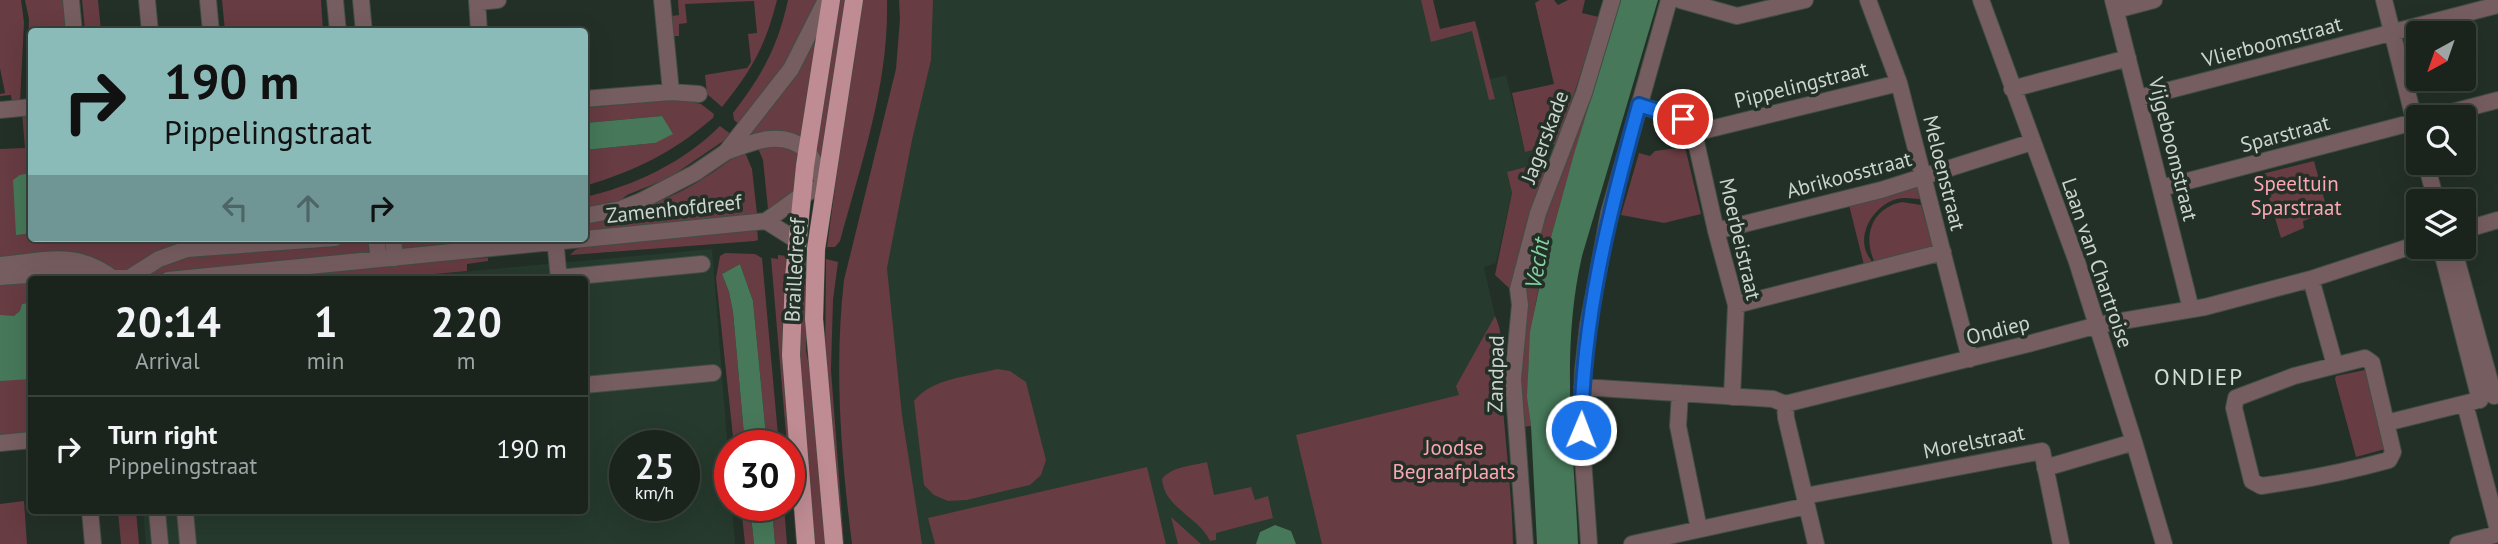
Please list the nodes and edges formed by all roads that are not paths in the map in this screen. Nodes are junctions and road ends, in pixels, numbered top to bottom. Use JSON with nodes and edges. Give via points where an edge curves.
{"nodes":[{"id":1,"x":71,"y":0,"type":"edge"},
{"id":2,"x":147,"y":0,"type":"edge"},
{"id":3,"x":208,"y":0,"type":"edge"},
{"id":4,"x":335,"y":0,"type":"edge"},
{"id":5,"x":361,"y":0,"type":"edge"},
{"id":6,"x":498,"y":0,"type":"edge"},
{"id":7,"x":662,"y":0,"type":"edge"},
{"id":8,"x":828,"y":0,"type":"edge"},
{"id":9,"x":854,"y":0,"type":"edge"},
{"id":10,"x":1612,"y":0,"type":"edge"},
{"id":11,"x":1669,"y":0,"type":"edge"},
{"id":12,"x":1680,"y":0,"type":"edge"},
{"id":13,"x":1805,"y":0,"type":"edge"},
{"id":14,"x":1868,"y":0,"type":"edge"},
{"id":15,"x":1981,"y":0,"type":"edge"},
{"id":16,"x":2154,"y":0,"type":"edge"},
{"id":17,"x":2384,"y":0,"type":"edge"},
{"id":18,"x":477,"y":1,"type":"edge"},
{"id":19,"x":2115,"y":5,"type":"edge"},
{"id":20,"x":2498,"y":5,"type":"edge"},
{"id":21,"x":74,"y":28,"type":"edge"},
{"id":22,"x":150,"y":28,"type":"edge"},
{"id":23,"x":211,"y":28,"type":"edge"},
{"id":24,"x":338,"y":28,"type":"edge"},
{"id":25,"x":364,"y":28,"type":"edge"},
{"id":26,"x":480,"y":28,"type":"edge"},
{"id":27,"x":2392,"y":32,"type":"junction"},
{"id":28,"x":2128,"y":58,"type":"junction"},
{"id":29,"x":1899,"y":83,"type":"junction"},
{"id":30,"x":2012,"y":89,"type":"junction"},
{"id":31,"x":671,"y":92,"type":"junction"},
{"id":32,"x":699,"y":94,"type":"dead end"},
{"id":33,"x":2139,"y":98,"type":"junction"},
{"id":34,"x":588,"y":99,"type":"edge"},
{"id":35,"x":2498,"y":100,"type":"edge"},
{"id":36,"x":1639,"y":105,"type":"junction"},
{"id":37,"x":2411,"y":105,"type":"edge"},
{"id":38,"x":2476,"y":106,"type":"edge"},
{"id":39,"x":28,"y":107,"type":"edge"},
{"id":40,"x":0,"y":110,"type":"edge"},
{"id":41,"x":2406,"y":129,"type":"edge"},
{"id":42,"x":1694,"y":133,"type":"junction"},
{"id":43,"x":2032,"y":142,"type":"junction"},
{"id":44,"x":808,"y":151,"type":"junction"},
{"id":45,"x":726,"y":152,"type":"junction"},
{"id":46,"x":1924,"y":177,"type":"junction"},
{"id":47,"x":825,"y":185,"type":"junction"},
{"id":48,"x":2161,"y":188,"type":"junction"},
{"id":49,"x":802,"y":195,"type":"junction"},
{"id":50,"x":588,"y":215,"type":"edge"},
{"id":51,"x":766,"y":220,"type":"junction"},
{"id":52,"x":2498,"y":220,"type":"edge"},
{"id":53,"x":2476,"y":226,"type":"edge"},
{"id":54,"x":1716,"y":231,"type":"junction"},
{"id":55,"x":588,"y":237,"type":"edge"},
{"id":56,"x":796,"y":240,"type":"junction"},
{"id":57,"x":291,"y":242,"type":"joint"},
{"id":58,"x":378,"y":242,"type":"edge"},
{"id":59,"x":392,"y":242,"type":"edge"},
{"id":60,"x":537,"y":242,"type":"edge"},
{"id":61,"x":555,"y":242,"type":"edge"},
{"id":62,"x":2406,"y":248,"type":"edge"},
{"id":63,"x":1942,"y":252,"type":"junction"},
{"id":64,"x":387,"y":259,"type":"junction"},
{"id":65,"x":2444,"y":259,"type":"edge"},
{"id":66,"x":2455,"y":259,"type":"edge"},
{"id":67,"x":702,"y":264,"type":"dead end"},
{"id":68,"x":0,"y":265,"type":"edge"},
{"id":69,"x":294,"y":274,"type":"edge"},
{"id":70,"x":78,"y":276,"type":"edge"},
{"id":71,"x":109,"y":276,"type":"edge"},
{"id":72,"x":132,"y":276,"type":"edge"},
{"id":73,"x":252,"y":276,"type":"edge"},
{"id":74,"x":559,"y":276,"type":"edge"},
{"id":75,"x":588,"y":276,"type":"edge"},
{"id":76,"x":0,"y":277,"type":"edge"},
{"id":77,"x":2312,"y":279,"type":"junction"},
{"id":78,"x":1518,"y":289,"type":"joint"},
{"id":79,"x":1736,"y":305,"type":"junction"},
{"id":80,"x":2191,"y":309,"type":"junction"},
{"id":81,"x":2098,"y":325,"type":"junction"},
{"id":82,"x":1970,"y":359,"type":"junction"},
{"id":83,"x":2333,"y":365,"type":"junction"},
{"id":84,"x":713,"y":373,"type":"dead end"},
{"id":85,"x":588,"y":385,"type":"edge"},
{"id":86,"x":1582,"y":387,"type":"junction"},
{"id":87,"x":1680,"y":393,"type":"junction"},
{"id":88,"x":1732,"y":397,"type":"junction"},
{"id":89,"x":2484,"y":399,"type":"edge"},
{"id":90,"x":1785,"y":404,"type":"junction"},
{"id":91,"x":2386,"y":423,"type":"junction"},
{"id":92,"x":28,"y":440,"type":"edge"},
{"id":93,"x":2134,"y":442,"type":"junction"},
{"id":94,"x":0,"y":443,"type":"edge"},
{"id":95,"x":2045,"y":468,"type":"junction"},
{"id":96,"x":1806,"y":501,"type":"junction"},
{"id":97,"x":90,"y":514,"type":"edge"},
{"id":98,"x":157,"y":514,"type":"edge"},
{"id":99,"x":185,"y":514,"type":"edge"},
{"id":100,"x":1699,"y":530,"type":"junction"},
{"id":101,"x":2498,"y":532,"type":"edge"},
{"id":102,"x":93,"y":544,"type":"edge"},
{"id":103,"x":160,"y":544,"type":"edge"},
{"id":104,"x":188,"y":544,"type":"edge"},
{"id":105,"x":806,"y":544,"type":"edge"},
{"id":106,"x":834,"y":544,"type":"edge"},
{"id":107,"x":1525,"y":544,"type":"edge"},
{"id":108,"x":1589,"y":544,"type":"edge"},
{"id":109,"x":1632,"y":544,"type":"edge"},
{"id":110,"x":1816,"y":544,"type":"edge"},
{"id":111,"x":2061,"y":544,"type":"edge"},
{"id":112,"x":2164,"y":544,"type":"edge"},
{"id":113,"x":2458,"y":544,"type":"edge"}],
"edges":[{"from":1,"to":21,"type":"street"},
{"from":2,"to":22,"type":"street"},
{"from":3,"to":23,"type":"street"},
{"from":4,"to":24,"type":"street"},
{"from":5,"to":25,"type":"street"},
{"from":6,"to":18,"type":"street"},
{"from":7,"to":31,"type":"street"},
{"from":8,"to":44,"type":"main road","name":"Brailledreef"},
{"from":8,"to":45,"type":"street","name":"Zamenhofdreef","via":[[791,69]]},
{"from":9,"to":47,"type":"main road","name":"Brailledreef"},
{"from":10,"to":78,"type":"street","name":"Jagerskade","via":[[1584,93],[1538,213]]},
{"from":11,"to":36,"type":"street"},
{"from":12,"to":13,"type":"street","via":[[1737,16]]},
{"from":14,"to":29,"type":"street","name":"Meloenstraat"},
{"from":15,"to":30,"type":"street","name":"Laan van Chartroise"},
{"from":16,"to":19,"type":"street"},
{"from":17,"to":27,"type":"street"},
{"from":18,"to":26,"type":"street"},
{"from":19,"to":28,"type":"street","name":"Vijgeboomstraat"},
{"from":20,"to":27,"type":"street","name":"Vlierboomstraat"},
{"from":27,"to":33,"type":"street","name":"Vlierboomstraat"},
{"from":27,"to":37,"type":"street"},
{"from":28,"to":30,"type":"street"},
{"from":28,"to":33,"type":"street","name":"Vijgeboomstraat"},
{"from":29,"to":42,"type":"street","name":"Pippelingstraat"},
{"from":29,"to":46,"type":"street","name":"Meloenstraat"},
{"from":30,"to":43,"type":"street","name":"Laan van Chartroise"},
{"from":31,"to":32,"type":"street"},
{"from":31,"to":34,"type":"street"},
{"from":33,"to":48,"type":"street","name":"Vijgeboomstraat"},
{"from":35,"to":38,"type":"street"},
{"from":36,"to":42,"type":"street","via":[[1683,119]]},
{"from":36,"to":86,"type":"street","via":[[1604,237]]},
{"from":39,"to":40,"type":"street"},
{"from":41,"to":48,"type":"street","name":"Sparstraat"},
{"from":42,"to":54,"type":"street","name":"Moerbeistraat"},
{"from":43,"to":46,"type":"street","name":"Abrikoosstraat"},
{"from":43,"to":81,"type":"street","name":"Laan van Chartroise"},
{"from":44,"to":45,"type":"street","name":"Zamenhofdreef","via":[[773,137]]},
{"from":44,"to":47,"type":"street"},
{"from":44,"to":49,"type":"main road","name":"Brailledreef"},
{"from":45,"to":50,"type":"street","name":"Zamenhofdreef","via":[[642,201]]},
{"from":46,"to":54,"type":"street","name":"Abrikoosstraat"},
{"from":46,"to":63,"type":"street","name":"Meloenstraat"},
{"from":47,"to":49,"type":"street","name":"Zamenhofdreef"},
{"from":47,"to":106,"type":"main road","name":"Brailledreef","via":[[816,249],[814,319]]},
{"from":48,"to":80,"type":"street","name":"Vijgeboomstraat"},
{"from":49,"to":51,"type":"street","name":"Zamenhofdreef"},
{"from":49,"to":56,"type":"main road","name":"Brailledreef"},
{"from":51,"to":55,"type":"street","name":"Zamenhofdreef"},
{"from":51,"to":56,"type":"street","name":"Zamenhofdreef"},
{"from":52,"to":53,"type":"street"},
{"from":54,"to":79,"type":"street","name":"Moerbeistraat"},
{"from":56,"to":105,"type":"main road","name":"Brailledreef","via":[[791,355]]},
{"from":57,"to":69,"type":"street"},
{"from":57,"to":72,"type":"street","via":[[187,249]]},
{"from":58,"to":64,"type":"street"},
{"from":59,"to":64,"type":"street"},
{"from":60,"to":64,"type":"street","name":"Zamenhofdreef"},
{"from":61,"to":74,"type":"street"},
{"from":62,"to":77,"type":"street","name":"Ondiep"},
{"from":63,"to":79,"type":"street"},
{"from":63,"to":82,"type":"street","name":"Meloenstraat"},
{"from":64,"to":69,"type":"street","name":"Zamenhofdreef"},
{"from":65,"to":89,"type":"street"},
{"from":66,"to":89,"type":"street"},
{"from":67,"to":75,"type":"street"},
{"from":68,"to":71,"type":"street","via":[[85,261]]},
{"from":69,"to":73,"type":"street","name":"Zamenhofdreef"},
{"from":70,"to":76,"type":"street","via":[[69,272]]},
{"from":77,"to":80,"type":"street","name":"Ondiep"},
{"from":77,"to":83,"type":"street"},
{"from":78,"to":107,"type":"street","name":"Zandpad","via":[[1513,379]]},
{"from":79,"to":88,"type":"street","name":"Moerbeistraat"},
{"from":80,"to":81,"type":"street","name":"Ondiep"},
{"from":81,"to":82,"type":"street","name":"Ondiep"},
{"from":81,"to":93,"type":"street","name":"Laan van Chartroise"},
{"from":82,"to":90,"type":"street","name":"Ondiep"},
{"from":83,"to":91,"type":"street","via":[[2365,358],[2372,363]]},
{"from":83,"to":91,"type":"street","via":[[2236,398],[2234,408],[2252,481],[2260,486],[2326,476],[2389,460],[2393,452]]},
{"from":84,"to":85,"type":"street"},
{"from":86,"to":87,"type":"street","name":"Ondiep"},
{"from":86,"to":108,"type":"street"},
{"from":87,"to":88,"type":"street","name":"Ondiep"},
{"from":87,"to":100,"type":"street","via":[[1678,426]]},
{"from":88,"to":90,"type":"street","name":"Ondiep"},
{"from":89,"to":91,"type":"street"},
{"from":89,"to":101,"type":"street"},
{"from":90,"to":96,"type":"street"},
{"from":92,"to":94,"type":"street"},
{"from":93,"to":95,"type":"street","name":"Morelstraat"},
{"from":93,"to":112,"type":"street","name":"Laan van Chartroise"},
{"from":95,"to":96,"type":"street","name":"Morelstraat","via":[[2042,451]]},
{"from":95,"to":111,"type":"street"},
{"from":96,"to":100,"type":"street","name":"Morelstraat"},
{"from":96,"to":110,"type":"street"},
{"from":97,"to":102,"type":"street"},
{"from":98,"to":103,"type":"street"},
{"from":99,"to":104,"type":"street"},
{"from":100,"to":109,"type":"street","name":"Morelstraat"},
{"from":101,"to":113,"type":"street"}]}
